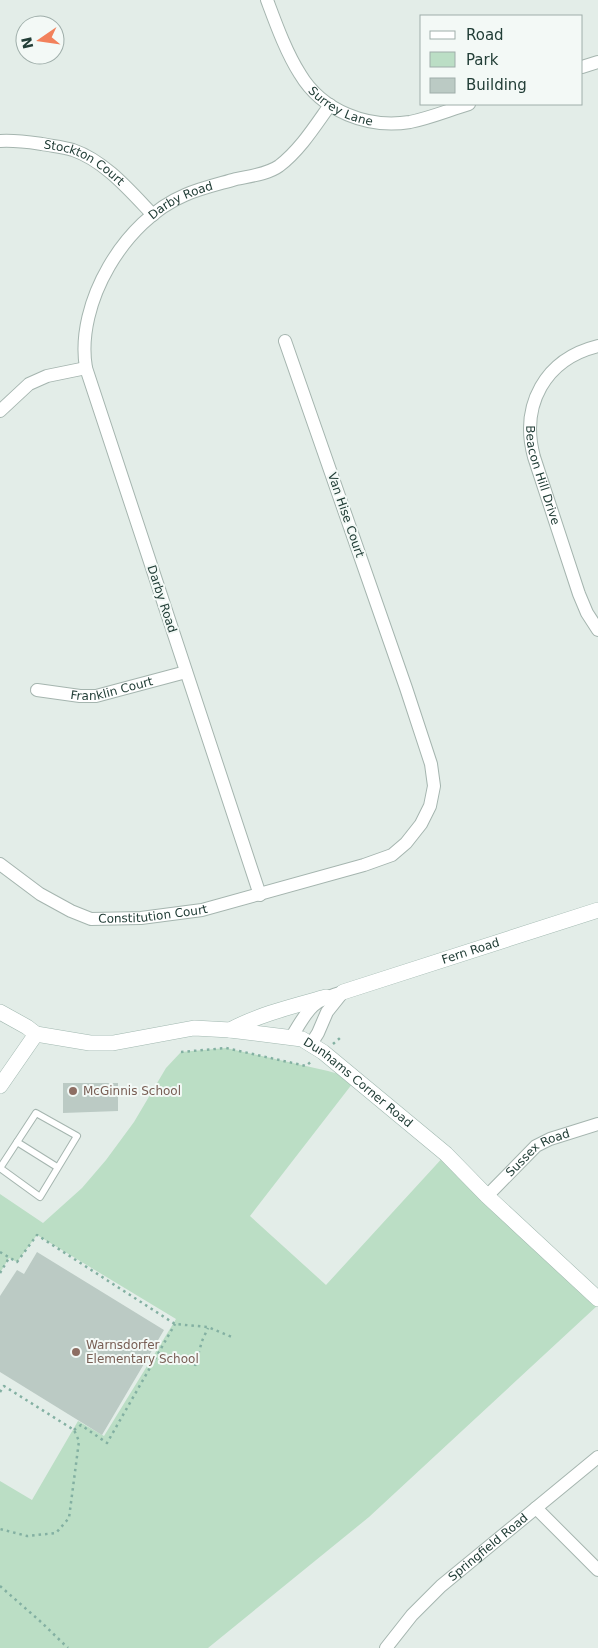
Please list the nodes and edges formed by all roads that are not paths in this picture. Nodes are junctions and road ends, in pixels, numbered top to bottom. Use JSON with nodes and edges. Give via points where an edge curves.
{"nodes":[{"id":1,"x":267,"y":0,"type":"edge"},
{"id":2,"x":598,"y":62,"type":"edge"},
{"id":3,"x":583,"y":67,"type":"edge"},
{"id":4,"x":330,"y":105,"type":"junction"},
{"id":5,"x":465,"y":105,"type":"edge"},
{"id":6,"x":0,"y":142,"type":"edge"},
{"id":7,"x":153,"y":215,"type":"junction"},
{"id":8,"x":285,"y":341,"type":"dead end"},
{"id":9,"x":598,"y":346,"type":"edge"},
{"id":10,"x":86,"y":368,"type":"junction"},
{"id":11,"x":0,"y":411,"type":"edge"},
{"id":12,"x":598,"y":630,"type":"edge"},
{"id":13,"x":186,"y":672,"type":"junction"},
{"id":14,"x":37,"y":690,"type":"dead end"},
{"id":15,"x":0,"y":864,"type":"edge"},
{"id":16,"x":260,"y":895,"type":"junction"},
{"id":17,"x":598,"y":910,"type":"edge"},
{"id":18,"x":343,"y":992,"type":"junction"},
{"id":19,"x":326,"y":997,"type":"junction"},
{"id":20,"x":0,"y":1012,"type":"edge"},
{"id":21,"x":230,"y":1030,"type":"junction"},
{"id":22,"x":36,"y":1034,"type":"junction"},
{"id":23,"x":291,"y":1038,"type":"junction"},
{"id":24,"x":311,"y":1044,"type":"junction"},
{"id":25,"x":0,"y":1086,"type":"edge"},
{"id":26,"x":598,"y":1124,"type":"edge"},
{"id":27,"x":17,"y":1142,"type":"junction"},
{"id":28,"x":57,"y":1167,"type":"junction"},
{"id":29,"x":0,"y":1168,"type":"edge"},
{"id":30,"x":487,"y":1196,"type":"junction"},
{"id":31,"x":598,"y":1299,"type":"edge"},
{"id":32,"x":598,"y":1457,"type":"edge"},
{"id":33,"x":536,"y":1508,"type":"junction"},
{"id":34,"x":598,"y":1570,"type":"edge"},
{"id":35,"x":386,"y":1648,"type":"edge"}],
"edges":[{"from":1,"to":4,"type":"street","name":"Surrey Lane","via":[[299,74]]},
{"from":2,"to":3,"type":"street"},
{"from":4,"to":5,"type":"street","name":"Surrey Lane","via":[[364,120],[392,124],[420,120]]},
{"from":4,"to":7,"type":"street","name":"Darby Road","via":[[295,153],[278,167],[186,195]]},
{"from":6,"to":7,"type":"street","name":"Stockton Court","via":[[15,140],[52,146],[73,150],[92,159],[120,181]]},
{"from":7,"to":10,"type":"street","name":"Darby Road","via":[[121,247],[102,278],[87,330]]},
{"from":8,"to":16,"type":"street","name":"Van Hise Court","via":[[406,688],[431,764],[434,786],[430,806],[421,824],[392,855]]},
{"from":9,"to":12,"type":"street","name":"Beacon Hill Drive","via":[[573,355],[547,378],[534,401],[529,426],[534,457],[579,594]]},
{"from":10,"to":11,"type":"street","via":[[47,376],[29,384]]},
{"from":10,"to":13,"type":"street","name":"Darby Road"},
{"from":13,"to":14,"type":"street","name":"Franklin Court","via":[[96,696]]},
{"from":13,"to":16,"type":"street","name":"Darby Road"},
{"from":15,"to":16,"type":"street","name":"Constitution Court","via":[[40,894],[91,918],[141,918],[202,910]]},
{"from":17,"to":18,"type":"street","name":"Fern Road"},
{"from":18,"to":19,"type":"street","name":"Fern Road"},
{"from":18,"to":24,"type":"street","via":[[327,1012]]},
{"from":19,"to":21,"type":"street"},
{"from":19,"to":23,"type":"street","name":"Fern Road","via":[[308,1009]]},
{"from":20,"to":22,"type":"street","name":"Dunhams Corner Road"},
{"from":21,"to":22,"type":"street","name":"Dunhams Corner Road","via":[[194,1028],[90,1043]]},
{"from":21,"to":23,"type":"street","name":"Dunhams Corner Road"},
{"from":22,"to":25,"type":"street"},
{"from":23,"to":24,"type":"street","name":"Dunhams Corner Road"},
{"from":24,"to":30,"type":"street","name":"Dunhams Corner Road","via":[[446,1154]]},
{"from":26,"to":30,"type":"street","name":"Sussex Road","via":[[536,1146]]},
{"from":27,"to":28,"type":"lane"},
{"from":27,"to":28,"type":"lane","via":[[36,1113],[77,1136]]},
{"from":27,"to":29,"type":"lane"},
{"from":28,"to":29,"type":"lane","via":[[40,1196]]},
{"from":30,"to":31,"type":"street","name":"Dunhams Corner Road"},
{"from":32,"to":33,"type":"street","name":"Springfield Road"},
{"from":33,"to":34,"type":"street"},
{"from":33,"to":35,"type":"street","name":"Springfield Road","via":[[441,1586]]}]}
